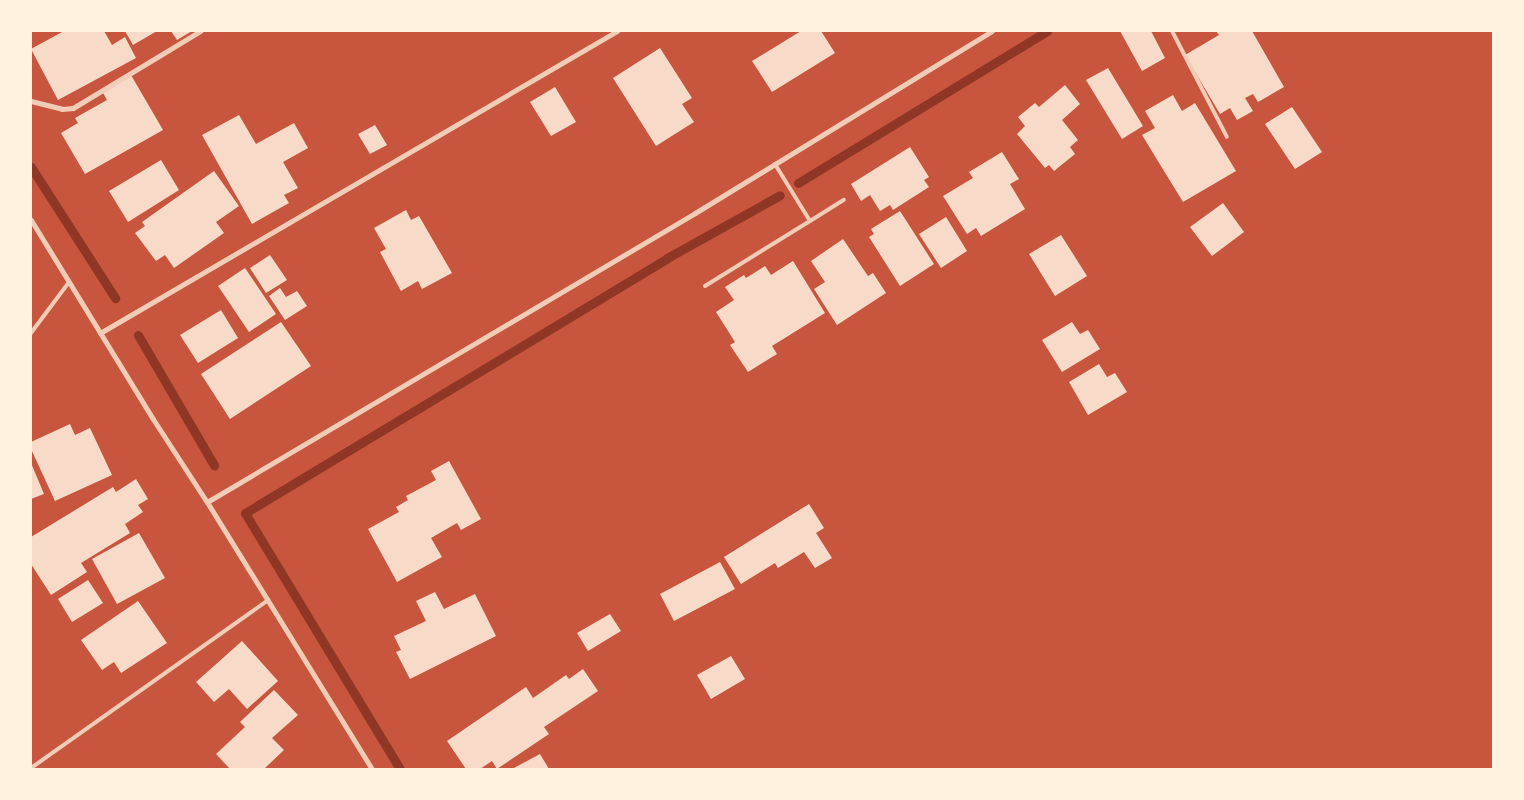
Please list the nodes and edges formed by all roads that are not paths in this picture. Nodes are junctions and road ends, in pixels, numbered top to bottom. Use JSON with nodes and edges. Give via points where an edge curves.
{"nodes":[{"id":1,"x":200,"y":31,"type":"edge"},
{"id":2,"x":617,"y":31,"type":"edge"},
{"id":3,"x":992,"y":31,"type":"edge"},
{"id":4,"x":1172,"y":31,"type":"edge"},
{"id":5,"x":31,"y":100,"type":"edge"},
{"id":6,"x":1227,"y":137,"type":"dead end"},
{"id":7,"x":775,"y":164,"type":"junction"},
{"id":8,"x":844,"y":200,"type":"dead end"},
{"id":9,"x":31,"y":220,"type":"edge"},
{"id":10,"x":810,"y":221,"type":"junction"},
{"id":11,"x":69,"y":282,"type":"junction"},
{"id":12,"x":705,"y":286,"type":"dead end"},
{"id":13,"x":100,"y":333,"type":"junction"},
{"id":14,"x":31,"y":334,"type":"edge"},
{"id":15,"x":207,"y":502,"type":"junction"},
{"id":16,"x":268,"y":600,"type":"junction"},
{"id":17,"x":31,"y":768,"type":"edge"},
{"id":18,"x":372,"y":769,"type":"edge"}],
"edges":[{"from":1,"to":5,"type":"street","via":[[73,108],[62,109]]},
{"from":2,"to":13,"type":"street"},
{"from":3,"to":7,"type":"street"},
{"from":4,"to":6,"type":"lane"},
{"from":7,"to":10,"type":"lane"},
{"from":7,"to":15,"type":"street"},
{"from":8,"to":10,"type":"lane"},
{"from":9,"to":11,"type":"street"},
{"from":10,"to":12,"type":"lane"},
{"from":11,"to":13,"type":"street"},
{"from":11,"to":14,"type":"lane"},
{"from":13,"to":15,"type":"street"},
{"from":15,"to":16,"type":"street"},
{"from":16,"to":17,"type":"lane"},
{"from":16,"to":18,"type":"street"}]}
